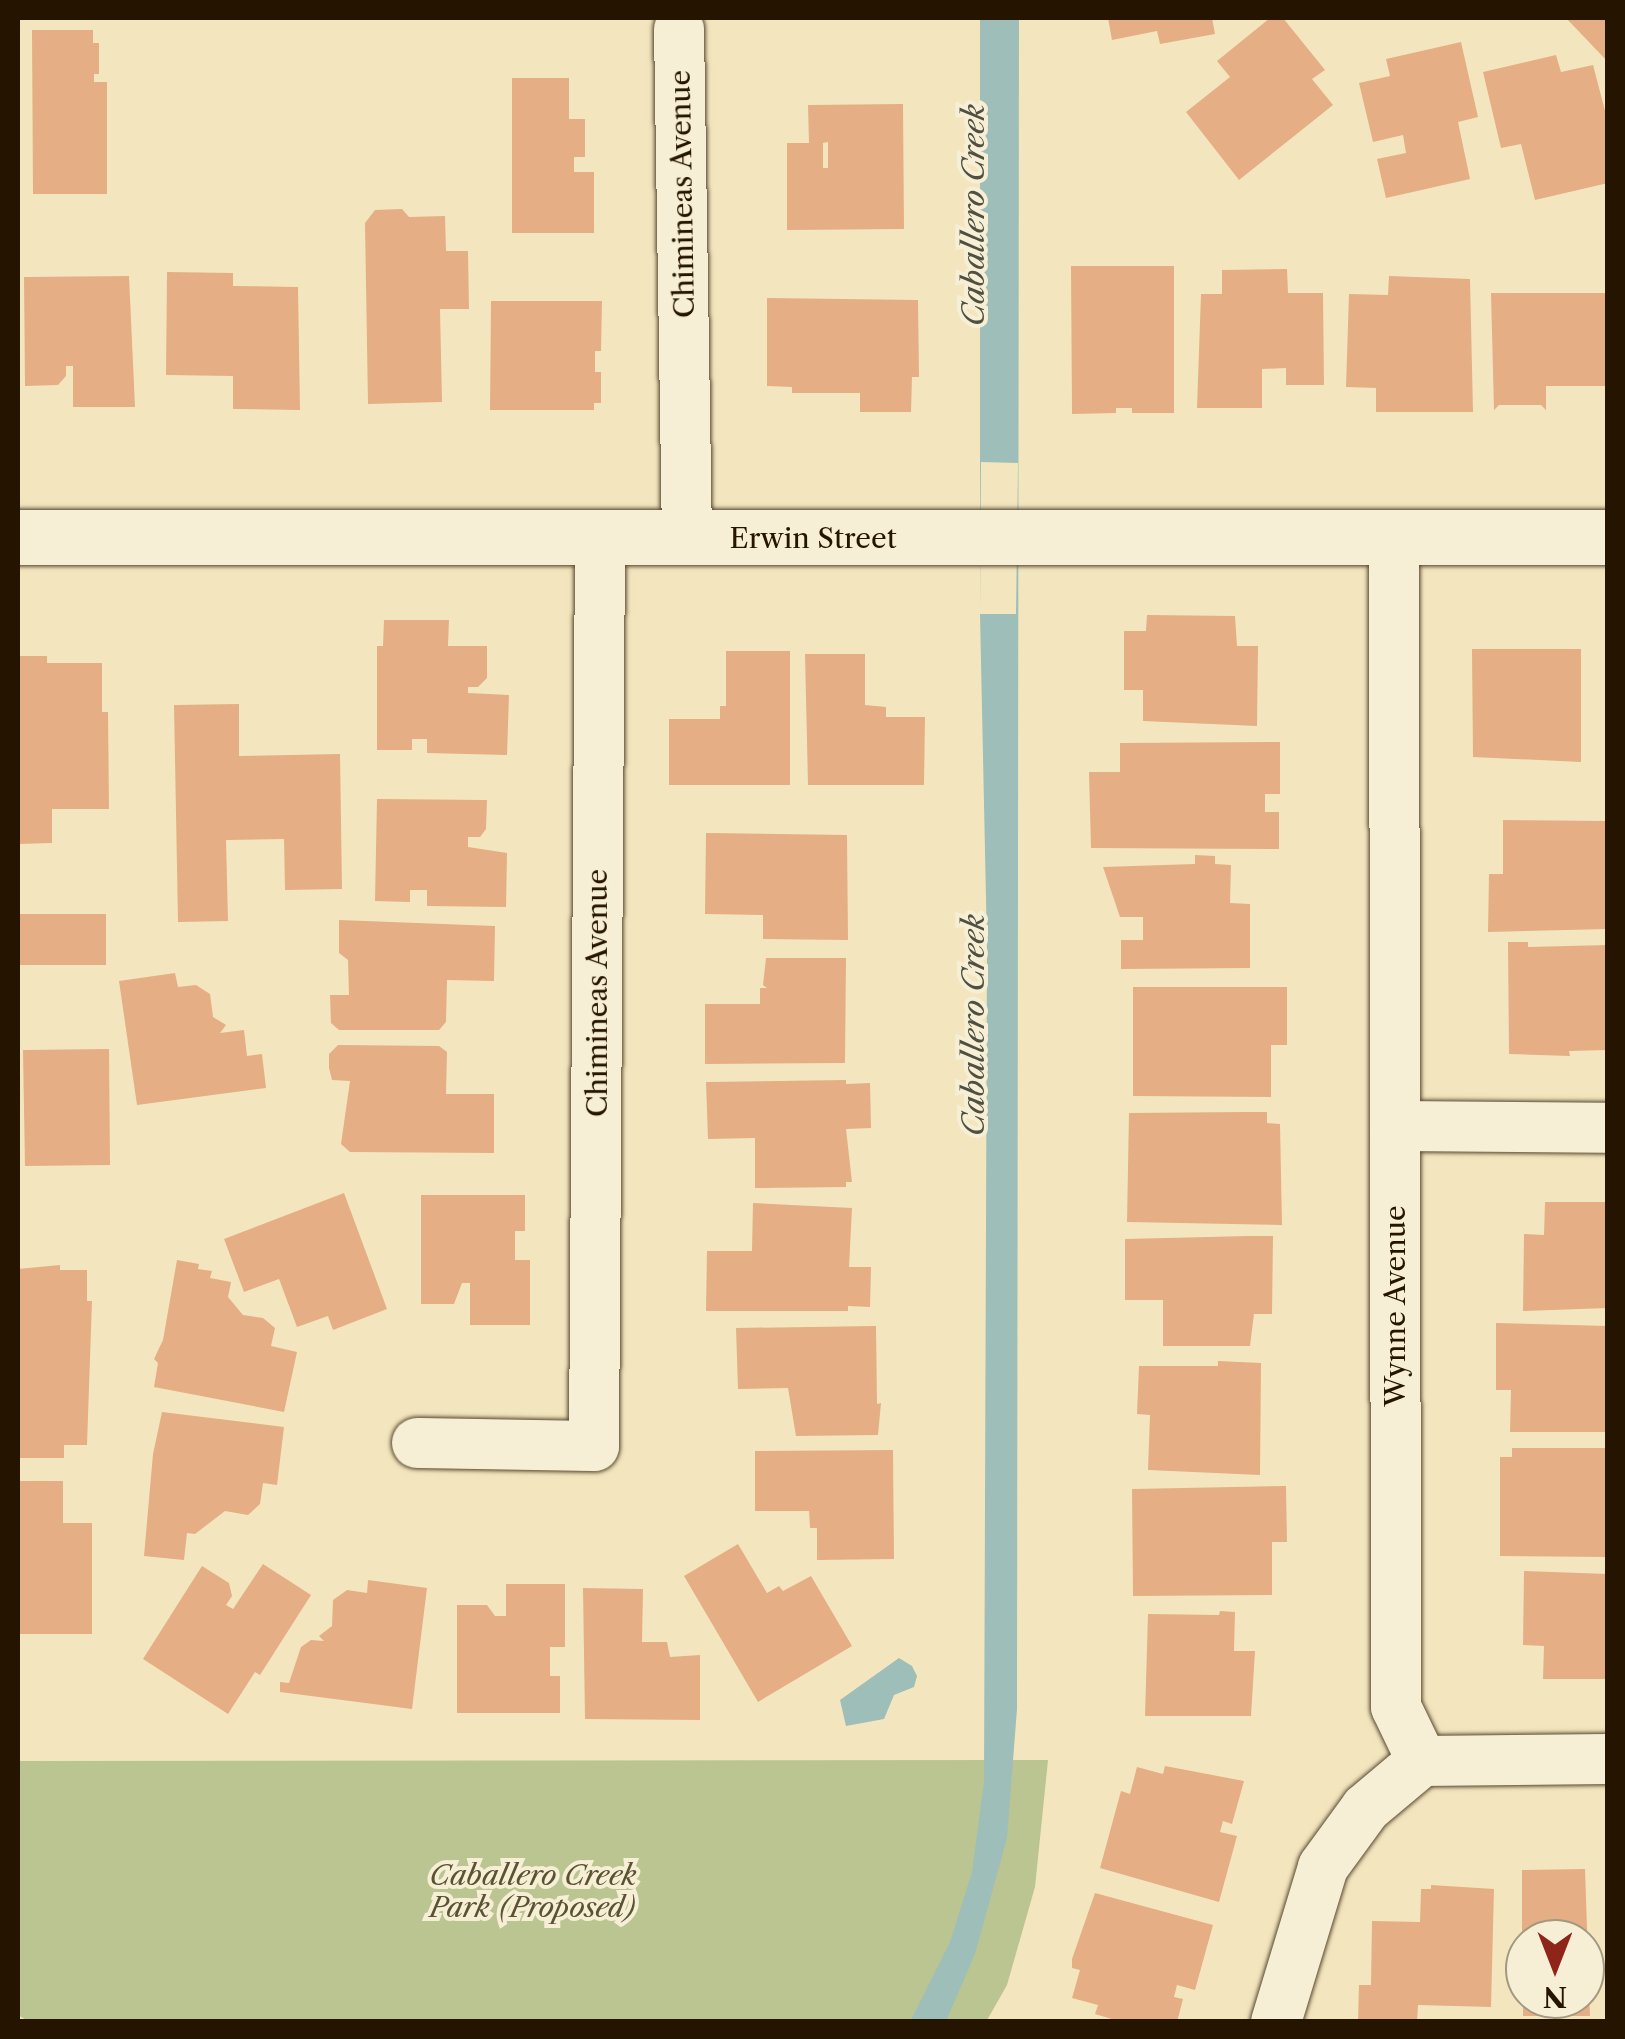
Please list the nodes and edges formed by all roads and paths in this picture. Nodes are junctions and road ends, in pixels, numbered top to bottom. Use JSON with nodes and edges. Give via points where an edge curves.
{"nodes":[{"id":1,"x":679,"y":29,"type":"dead end"},
{"id":2,"x":18,"y":537,"type":"edge"},
{"id":3,"x":1608,"y":537,"type":"edge"},
{"id":4,"x":1394,"y":538,"type":"junction"},
{"id":5,"x":687,"y":539,"type":"junction"},
{"id":6,"x":600,"y":540,"type":"junction"},
{"id":7,"x":1395,"y":1126,"type":"junction"},
{"id":8,"x":1608,"y":1128,"type":"edge"},
{"id":9,"x":417,"y":1443,"type":"dead end"},
{"id":10,"x":1608,"y":1759,"type":"edge"},
{"id":11,"x":1422,"y":1761,"type":"junction"},
{"id":12,"x":1276,"y":2022,"type":"edge"}],
"edges":[{"from":1,"to":5,"type":"street","name":"Chimineas Avenue"},
{"from":2,"to":6,"type":"street","name":"Erwin Street"},
{"from":3,"to":4,"type":"street","name":"Erwin Street"},
{"from":4,"to":5,"type":"street","name":"Erwin Street"},
{"from":4,"to":7,"type":"street","name":"Wynne Avenue"},
{"from":5,"to":6,"type":"street","name":"Erwin Street"},
{"from":6,"to":9,"type":"street","name":"Chimineas Avenue","via":[[594,1446]]},
{"from":7,"to":8,"type":"street"},
{"from":7,"to":11,"type":"street","name":"Wynne Avenue","via":[[1396,1707]]},
{"from":10,"to":11,"type":"street"},
{"from":11,"to":12,"type":"street","via":[[1366,1808],[1323,1868]]}]}
